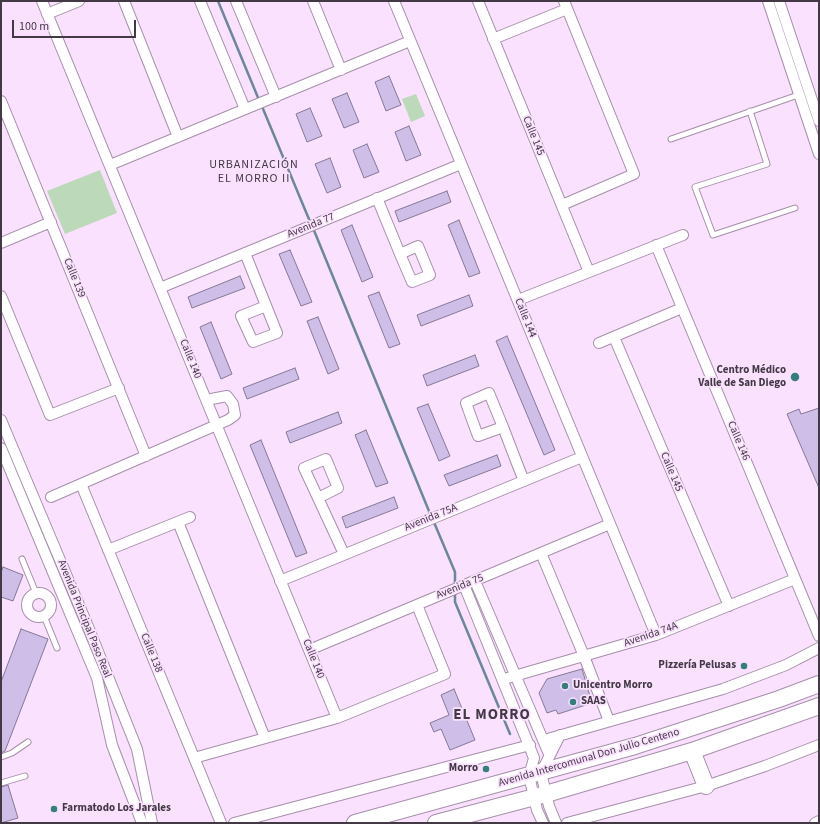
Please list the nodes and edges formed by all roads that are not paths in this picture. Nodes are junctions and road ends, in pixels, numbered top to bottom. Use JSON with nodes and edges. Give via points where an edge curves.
{"nodes":[{"id":1,"x":42,"y":1,"type":"edge"},
{"id":2,"x":79,"y":1,"type":"edge"},
{"id":3,"x":124,"y":1,"type":"edge"},
{"id":4,"x":200,"y":1,"type":"edge"},
{"id":5,"x":236,"y":1,"type":"edge"},
{"id":6,"x":313,"y":1,"type":"edge"},
{"id":7,"x":394,"y":1,"type":"edge"},
{"id":8,"x":478,"y":1,"type":"edge"},
{"id":9,"x":768,"y":1,"type":"edge"},
{"id":10,"x":779,"y":1,"type":"edge"},
{"id":11,"x":565,"y":5,"type":"edge"},
{"id":12,"x":48,"y":14,"type":"junction"},
{"id":13,"x":493,"y":39,"type":"junction"},
{"id":14,"x":410,"y":41,"type":"junction"},
{"id":15,"x":341,"y":70,"type":"junction"},
{"id":16,"x":809,"y":93,"type":"junction"},
{"id":17,"x":798,"y":95,"type":"junction"},
{"id":18,"x":272,"y":98,"type":"junction"},
{"id":19,"x":1,"y":101,"type":"edge"},
{"id":20,"x":245,"y":109,"type":"junction"},
{"id":21,"x":750,"y":112,"type":"junction"},
{"id":22,"x":819,"y":121,"type":"edge"},
{"id":23,"x":178,"y":137,"type":"junction"},
{"id":24,"x":671,"y":139,"type":"dead end"},
{"id":25,"x":819,"y":154,"type":"edge"},
{"id":26,"x":461,"y":164,"type":"junction"},
{"id":27,"x":110,"y":165,"type":"junction"},
{"id":28,"x":377,"y":198,"type":"junction"},
{"id":29,"x":562,"y":205,"type":"junction"},
{"id":30,"x":795,"y":208,"type":"dead end"},
{"id":31,"x":50,"y":222,"type":"junction"},
{"id":32,"x":683,"y":234,"type":"dead end"},
{"id":33,"x":1,"y":243,"type":"edge"},
{"id":34,"x":656,"y":245,"type":"junction"},
{"id":35,"x":245,"y":253,"type":"junction"},
{"id":36,"x":400,"y":254,"type":"dead end"},
{"id":37,"x":589,"y":272,"type":"junction"},
{"id":38,"x":160,"y":288,"type":"junction"},
{"id":39,"x":1,"y":296,"type":"edge"},
{"id":40,"x":518,"y":300,"type":"junction"},
{"id":41,"x":266,"y":306,"type":"dead end"},
{"id":42,"x":682,"y":308,"type":"junction"},
{"id":43,"x":614,"y":337,"type":"junction"},
{"id":44,"x":599,"y":343,"type":"dead end"},
{"id":45,"x":119,"y":388,"type":"junction"},
{"id":46,"x":206,"y":400,"type":"junction"},
{"id":47,"x":1,"y":420,"type":"edge"},
{"id":48,"x":217,"y":426,"type":"junction"},
{"id":49,"x":503,"y":427,"type":"dead end"},
{"id":50,"x":1,"y":448,"type":"edge"},
{"id":51,"x":146,"y":456,"type":"junction"},
{"id":52,"x":582,"y":457,"type":"junction"},
{"id":53,"x":524,"y":481,"type":"junction"},
{"id":54,"x":81,"y":484,"type":"junction"},
{"id":55,"x":51,"y":497,"type":"dead end"},
{"id":56,"x":318,"y":498,"type":"dead end"},
{"id":57,"x":190,"y":517,"type":"dead end"},
{"id":58,"x":178,"y":522,"type":"junction"},
{"id":59,"x":610,"y":524,"type":"junction"},
{"id":60,"x":108,"y":550,"type":"junction"},
{"id":61,"x":541,"y":553,"type":"junction"},
{"id":62,"x":344,"y":554,"type":"junction"},
{"id":63,"x":22,"y":559,"type":"dead end"},
{"id":64,"x":795,"y":579,"type":"junction"},
{"id":65,"x":280,"y":581,"type":"junction"},
{"id":66,"x":475,"y":581,"type":"junction"},
{"id":67,"x":458,"y":587,"type":"junction"},
{"id":68,"x":36,"y":593,"type":"junction"},
{"id":69,"x":75,"y":595,"type":"junction"},
{"id":70,"x":64,"y":599,"type":"junction"},
{"id":71,"x":50,"y":600,"type":"junction"},
{"id":72,"x":417,"y":605,"type":"junction"},
{"id":73,"x":728,"y":606,"type":"junction"},
{"id":74,"x":44,"y":616,"type":"junction"},
{"id":75,"x":656,"y":635,"type":"junction"},
{"id":76,"x":819,"y":636,"type":"edge"},
{"id":77,"x":57,"y":648,"type":"dead end"},
{"id":78,"x":819,"y":648,"type":"edge"},
{"id":79,"x":309,"y":650,"type":"junction"},
{"id":80,"x":584,"y":656,"type":"junction"},
{"id":81,"x":515,"y":676,"type":"junction"},
{"id":82,"x":504,"y":679,"type":"junction"},
{"id":83,"x":819,"y":684,"type":"edge"},
{"id":84,"x":819,"y":706,"type":"edge"},
{"id":85,"x":122,"y":711,"type":"junction"},
{"id":86,"x":105,"y":717,"type":"junction"},
{"id":87,"x":337,"y":718,"type":"junction"},
{"id":88,"x":609,"y":721,"type":"junction"},
{"id":89,"x":560,"y":735,"type":"junction"},
{"id":90,"x":265,"y":738,"type":"junction"},
{"id":91,"x":544,"y":740,"type":"junction"},
{"id":92,"x":28,"y":742,"type":"dead end"},
{"id":93,"x":530,"y":744,"type":"junction"},
{"id":94,"x":819,"y":745,"type":"edge"},
{"id":95,"x":692,"y":751,"type":"junction"},
{"id":96,"x":549,"y":754,"type":"junction"},
{"id":97,"x":1,"y":757,"type":"edge"},
{"id":98,"x":194,"y":758,"type":"junction"},
{"id":99,"x":535,"y":775,"type":"junction"},
{"id":100,"x":25,"y":776,"type":"dead end"},
{"id":101,"x":1,"y":783,"type":"edge"},
{"id":102,"x":706,"y":786,"type":"junction"},
{"id":103,"x":540,"y":795,"type":"junction"},
{"id":104,"x":819,"y":821,"type":"edge"},
{"id":105,"x":142,"y":823,"type":"edge"},
{"id":106,"x":152,"y":823,"type":"edge"},
{"id":107,"x":220,"y":823,"type":"edge"},
{"id":108,"x":234,"y":823,"type":"edge"},
{"id":109,"x":355,"y":823,"type":"edge"},
{"id":110,"x":436,"y":823,"type":"edge"},
{"id":111,"x":543,"y":823,"type":"edge"},
{"id":112,"x":556,"y":823,"type":"edge"},
{"id":113,"x":567,"y":823,"type":"edge"},
{"id":114,"x":815,"y":823,"type":"edge"}],
"edges":[{"from":1,"to":12,"type":"street","name":"Calle 140"},
{"from":2,"to":12,"type":"street"},
{"from":3,"to":23,"type":"street"},
{"from":4,"to":20,"type":"street"},
{"from":5,"to":18,"type":"street"},
{"from":6,"to":15,"type":"street"},
{"from":7,"to":14,"type":"street","name":"Calle 144"},
{"from":8,"to":13,"type":"street","name":"Calle 145"},
{"from":9,"to":17,"type":"street"},
{"from":10,"to":16,"type":"street"},
{"from":11,"to":13,"type":"street"},
{"from":11,"to":29,"type":"street","via":[[634,174]]},
{"from":12,"to":27,"type":"street","name":"Calle 140"},
{"from":13,"to":29,"type":"street","name":"Calle 145"},
{"from":14,"to":15,"type":"street"},
{"from":14,"to":26,"type":"street","name":"Calle 144"},
{"from":15,"to":18,"type":"street"},
{"from":16,"to":17,"type":"lane"},
{"from":16,"to":22,"type":"street"},
{"from":17,"to":21,"type":"lane"},
{"from":17,"to":25,"type":"street"},
{"from":18,"to":20,"type":"street"},
{"from":19,"to":31,"type":"street","name":"Calle 139"},
{"from":20,"to":23,"type":"street"},
{"from":21,"to":24,"type":"lane"},
{"from":21,"to":30,"type":"lane","via":[[767,164],[695,187],[713,235]]},
{"from":23,"to":27,"type":"street"},
{"from":26,"to":28,"type":"street","name":"Avenida 77"},
{"from":26,"to":40,"type":"street","name":"Calle 144"},
{"from":27,"to":38,"type":"street","name":"Calle 140"},
{"from":28,"to":35,"type":"street","name":"Avenida 77"},
{"from":28,"to":36,"type":"street"},
{"from":29,"to":37,"type":"street","name":"Calle 145"},
{"from":31,"to":33,"type":"street"},
{"from":31,"to":45,"type":"street","name":"Calle 139"},
{"from":32,"to":34,"type":"street"},
{"from":34,"to":37,"type":"street"},
{"from":34,"to":42,"type":"street","name":"Calle 146"},
{"from":35,"to":38,"type":"street","name":"Avenida 77"},
{"from":35,"to":41,"type":"street"},
{"from":37,"to":40,"type":"street"},
{"from":38,"to":46,"type":"street","name":"Calle 140"},
{"from":39,"to":45,"type":"street","via":[[50,415]]},
{"from":40,"to":52,"type":"street","name":"Calle 144"},
{"from":42,"to":43,"type":"street"},
{"from":42,"to":64,"type":"street","name":"Calle 146"},
{"from":43,"to":44,"type":"street"},
{"from":43,"to":73,"type":"street","name":"Calle 145"},
{"from":45,"to":51,"type":"street","name":"Calle 139"},
{"from":46,"to":48,"type":"street","name":"Calle 140"},
{"from":46,"to":48,"type":"street","via":[[227,396],[233,404],[235,415]]},
{"from":47,"to":69,"type":"street","name":"Avenida Principal Paso Real"},
{"from":48,"to":51,"type":"street"},
{"from":48,"to":65,"type":"street","name":"Calle 140"},
{"from":49,"to":53,"type":"street"},
{"from":50,"to":70,"type":"street","name":"Avenida Principal Paso Real"},
{"from":51,"to":54,"type":"street"},
{"from":52,"to":53,"type":"street","name":"Avenida 75A"},
{"from":52,"to":59,"type":"street","name":"Calle 144"},
{"from":53,"to":62,"type":"street","name":"Avenida 75A"},
{"from":54,"to":55,"type":"street"},
{"from":54,"to":60,"type":"street","name":"Calle 138"},
{"from":56,"to":62,"type":"street"},
{"from":57,"to":58,"type":"street"},
{"from":58,"to":60,"type":"street"},
{"from":58,"to":90,"type":"street"},
{"from":59,"to":61,"type":"street","name":"Avenida 75"},
{"from":59,"to":75,"type":"street","name":"Calle 144"},
{"from":60,"to":98,"type":"street","name":"Calle 138"},
{"from":61,"to":66,"type":"street","name":"Avenida 75"},
{"from":61,"to":80,"type":"street"},
{"from":62,"to":65,"type":"street","name":"Avenida 75A"},
{"from":63,"to":68,"type":"lane"},
{"from":64,"to":73,"type":"street","name":"Avenida 74A"},
{"from":64,"to":76,"type":"street","name":"Calle 146"},
{"from":65,"to":79,"type":"street","name":"Calle 140"},
{"from":66,"to":67,"type":"street","name":"Avenida 75"},
{"from":66,"to":81,"type":"street"},
{"from":67,"to":72,"type":"street","name":"Avenida 75"},
{"from":67,"to":82,"type":"street"},
{"from":68,"to":71,"type":"street","via":[[44,594]]},
{"from":68,"to":74,"type":"street","via":[[28,600],[28,608],[36,616]]},
{"from":69,"to":70,"type":"street"},
{"from":69,"to":85,"type":"street","name":"Avenida Principal Paso Real"},
{"from":70,"to":71,"type":"street"},
{"from":70,"to":86,"type":"street","name":"Avenida Principal Paso Real","via":[[97,678]]},
{"from":71,"to":74,"type":"street","via":[[50,610]]},
{"from":72,"to":79,"type":"street","name":"Avenida 75"},
{"from":72,"to":87,"type":"street","via":[[445,674]]},
{"from":73,"to":75,"type":"street","name":"Avenida 74A"},
{"from":74,"to":77,"type":"lane"},
{"from":75,"to":80,"type":"street","name":"Avenida 74A"},
{"from":78,"to":88,"type":"street","via":[[786,665],[723,689]]},
{"from":79,"to":87,"type":"street","name":"Calle 140"},
{"from":80,"to":81,"type":"street","name":"Avenida 74A"},
{"from":80,"to":88,"type":"street"},
{"from":81,"to":82,"type":"street","name":"Avenida 74A"},
{"from":81,"to":91,"type":"street"},
{"from":82,"to":93,"type":"street"},
{"from":83,"to":99,"type":"main road","name":"Avenida Intercomunal Don Julio Centeno","via":[[779,700]]},
{"from":84,"to":95,"type":"main road","name":"Avenida Intercomunal Don Julio Centeno"},
{"from":85,"to":86,"type":"street"},
{"from":85,"to":106,"type":"street","name":"Avenida Principal Paso Real","via":[[136,749]]},
{"from":86,"to":105,"type":"street","name":"Avenida Principal Paso Real","via":[[112,745]]},
{"from":87,"to":90,"type":"street"},
{"from":88,"to":89,"type":"street"},
{"from":89,"to":91,"type":"street"},
{"from":89,"to":96,"type":"street"},
{"from":90,"to":98,"type":"street"},
{"from":91,"to":96,"type":"street"},
{"from":92,"to":97,"type":"lane"},
{"from":93,"to":99,"type":"street"},
{"from":93,"to":108,"type":"street"},
{"from":94,"to":102,"type":"street"},
{"from":95,"to":102,"type":"main road"},
{"from":95,"to":103,"type":"main road","name":"Avenida Intercomunal Don Julio Centeno"},
{"from":96,"to":99,"type":"street"},
{"from":98,"to":107,"type":"street","name":"Calle 138"},
{"from":99,"to":103,"type":"street"},
{"from":99,"to":109,"type":"main road","name":"Avenida Intercomunal Don Julio Centeno"},
{"from":100,"to":101,"type":"lane"},
{"from":102,"to":113,"type":"street"},
{"from":103,"to":110,"type":"main road","name":"Avenida Intercomunal Don Julio Centeno"},
{"from":103,"to":111,"type":"street"},
{"from":103,"to":112,"type":"street"},
{"from":104,"to":114,"type":"street"}]}
